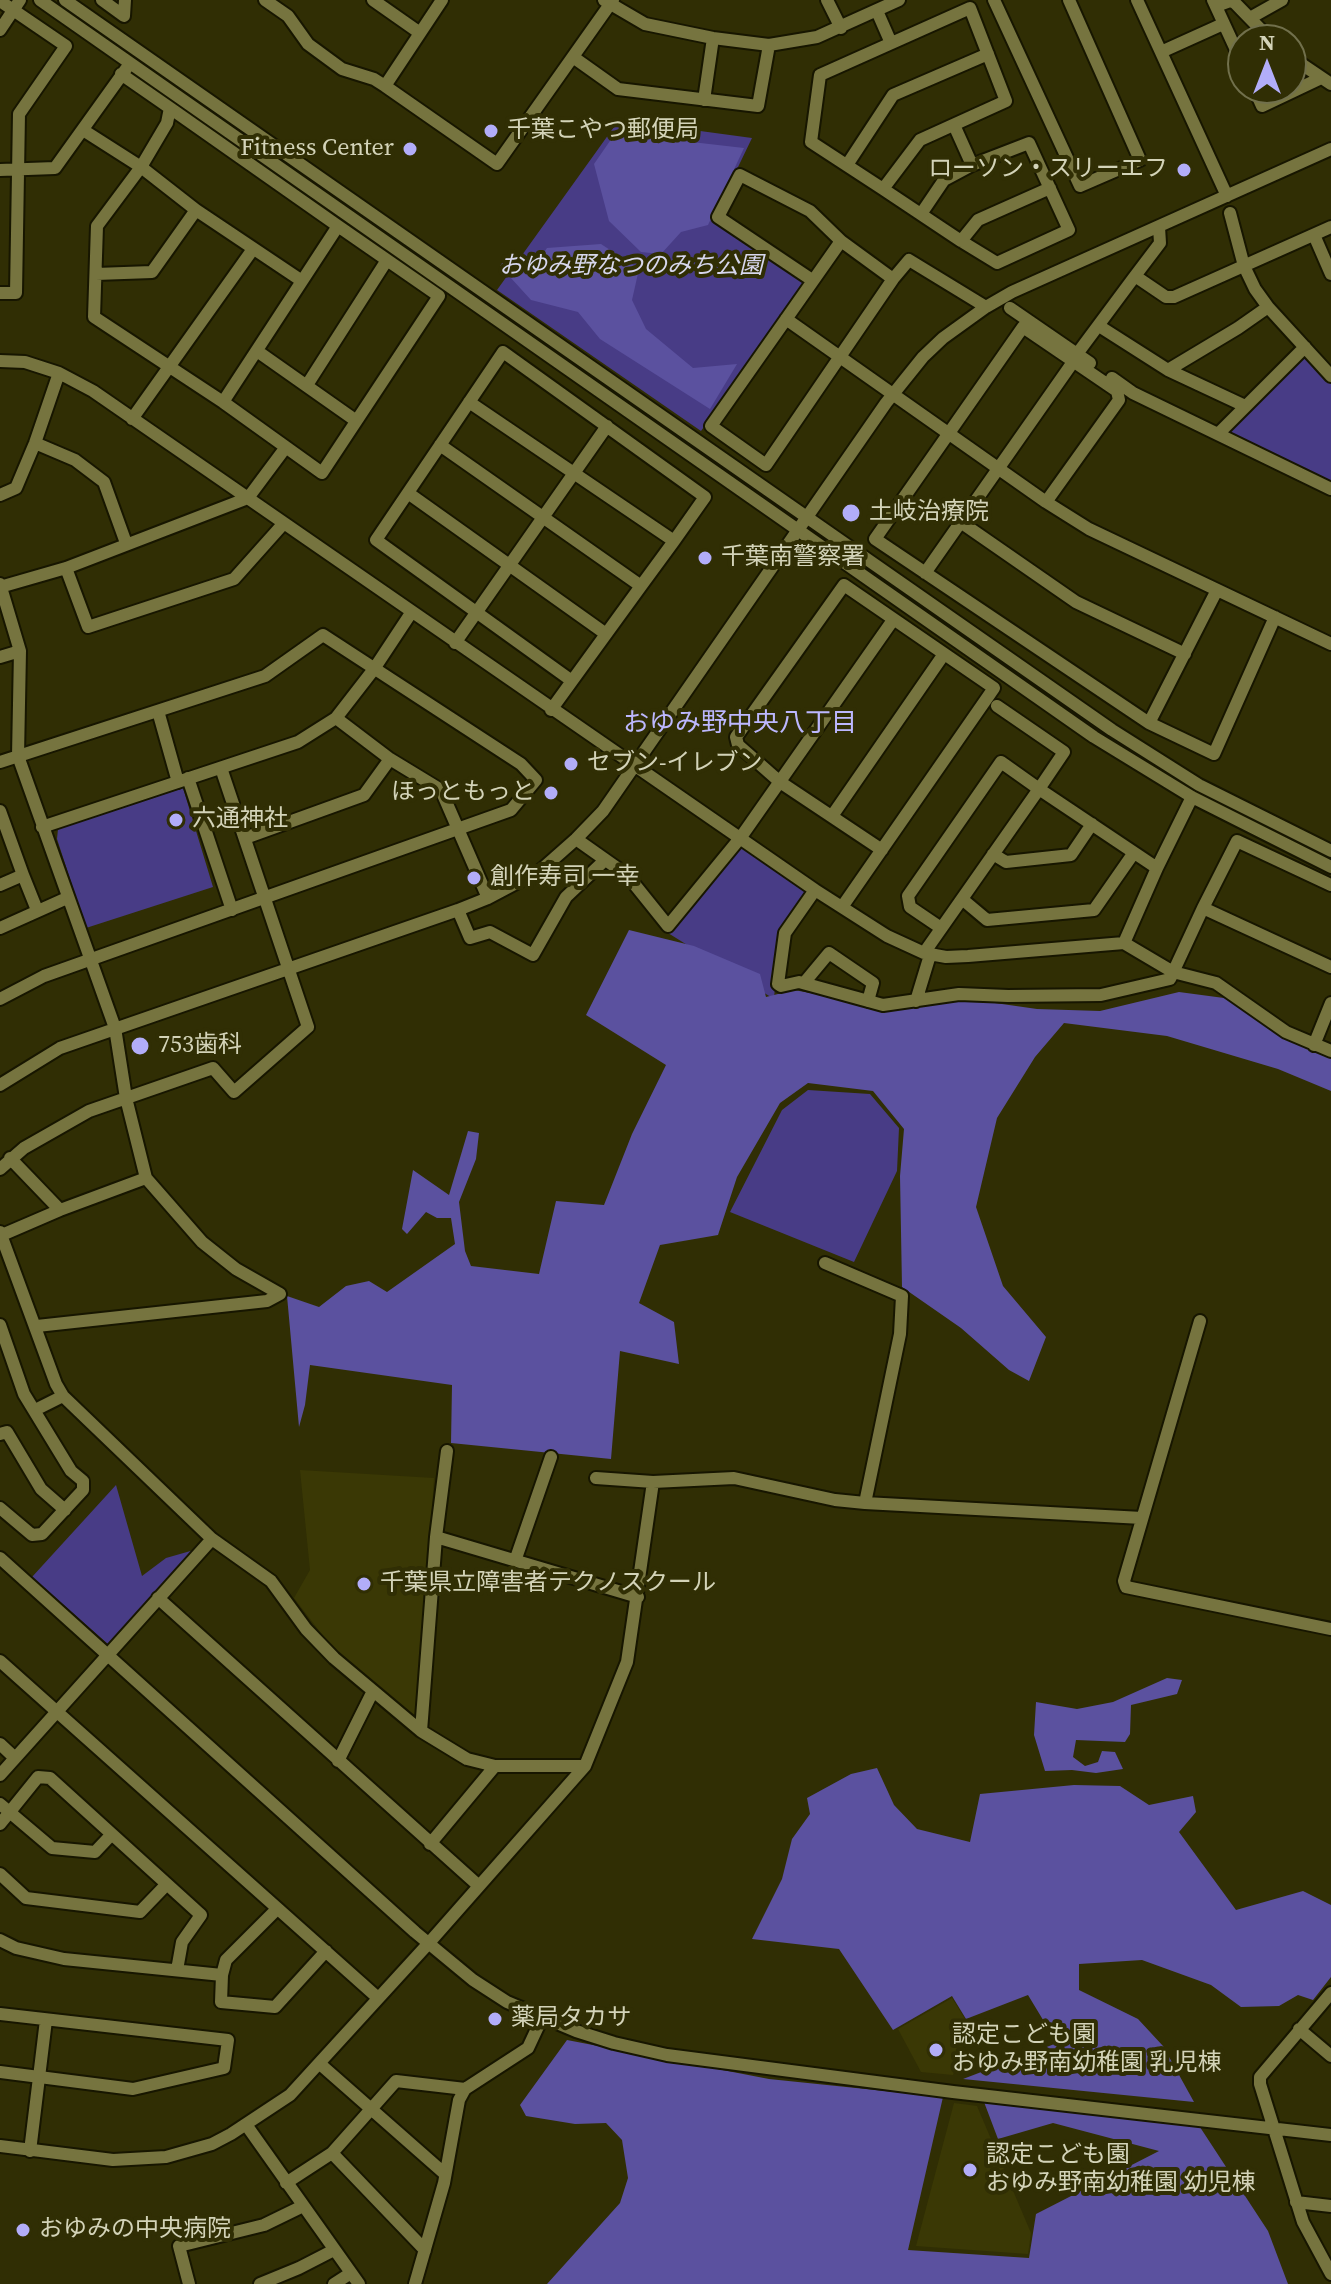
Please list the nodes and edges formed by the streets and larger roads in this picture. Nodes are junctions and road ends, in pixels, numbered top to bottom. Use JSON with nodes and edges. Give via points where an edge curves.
{"nodes":[{"id":1,"x":40,"y":0,"type":"edge"},
{"id":2,"x":65,"y":0,"type":"edge"},
{"id":3,"x":102,"y":0,"type":"edge"},
{"id":4,"x":125,"y":0,"type":"edge"},
{"id":5,"x":265,"y":0,"type":"edge"},
{"id":6,"x":373,"y":0,"type":"edge"},
{"id":7,"x":442,"y":0,"type":"edge"},
{"id":8,"x":827,"y":0,"type":"edge"},
{"id":9,"x":899,"y":0,"type":"edge"},
{"id":10,"x":994,"y":0,"type":"edge"},
{"id":11,"x":1069,"y":0,"type":"edge"},
{"id":12,"x":1137,"y":0,"type":"edge"},
{"id":13,"x":1282,"y":0,"type":"edge"},
{"id":14,"x":0,"y":1,"type":"edge"},
{"id":15,"x":609,"y":1,"type":"edge"},
{"id":16,"x":1214,"y":3,"type":"edge"},
{"id":17,"x":16,"y":6,"type":"edge"},
{"id":18,"x":877,"y":11,"type":"junction"},
{"id":19,"x":1250,"y":18,"type":"junction"},
{"id":20,"x":1223,"y":24,"type":"junction"},
{"id":21,"x":1256,"y":24,"type":"edge"},
{"id":22,"x":841,"y":28,"type":"junction"},
{"id":23,"x":0,"y":30,"type":"edge"},
{"id":24,"x":1227,"y":32,"type":"edge"},
{"id":25,"x":420,"y":33,"type":"junction"},
{"id":26,"x":713,"y":38,"type":"junction"},
{"id":27,"x":891,"y":43,"type":"junction"},
{"id":28,"x":769,"y":45,"type":"junction"},
{"id":29,"x":1161,"y":52,"type":"junction"},
{"id":30,"x":988,"y":54,"type":"junction"},
{"id":31,"x":573,"y":57,"type":"junction"},
{"id":32,"x":130,"y":63,"type":"junction"},
{"id":33,"x":1307,"y":68,"type":"edge"},
{"id":34,"x":121,"y":74,"type":"junction"},
{"id":35,"x":1326,"y":81,"type":"edge"},
{"id":36,"x":385,"y":86,"type":"junction"},
{"id":37,"x":1307,"y":88,"type":"edge"},
{"id":38,"x":704,"y":100,"type":"junction"},
{"id":39,"x":170,"y":108,"type":"junction"},
{"id":40,"x":954,"y":125,"type":"junction"},
{"id":41,"x":83,"y":130,"type":"junction"},
{"id":42,"x":1055,"y":132,"type":"junction"},
{"id":43,"x":1029,"y":143,"type":"junction"},
{"id":44,"x":1331,"y":149,"type":"edge"},
{"id":45,"x":847,"y":165,"type":"junction"},
{"id":46,"x":972,"y":165,"type":"junction"},
{"id":47,"x":141,"y":167,"type":"junction"},
{"id":48,"x":0,"y":170,"type":"edge"},
{"id":49,"x":17,"y":170,"type":"junction"},
{"id":50,"x":1050,"y":188,"type":"junction"},
{"id":51,"x":883,"y":189,"type":"junction"},
{"id":52,"x":1227,"y":196,"type":"junction"},
{"id":53,"x":196,"y":210,"type":"junction"},
{"id":54,"x":1230,"y":213,"type":"dead end"},
{"id":55,"x":921,"y":214,"type":"junction"},
{"id":56,"x":338,"y":226,"type":"junction"},
{"id":57,"x":1159,"y":227,"type":"junction"},
{"id":58,"x":1331,"y":227,"type":"edge"},
{"id":59,"x":1314,"y":235,"type":"junction"},
{"id":60,"x":841,"y":241,"type":"junction"},
{"id":61,"x":961,"y":241,"type":"junction"},
{"id":62,"x":253,"y":249,"type":"junction"},
{"id":63,"x":387,"y":260,"type":"junction"},
{"id":64,"x":1244,"y":266,"type":"junction"},
{"id":65,"x":96,"y":274,"type":"junction"},
{"id":66,"x":1331,"y":274,"type":"edge"},
{"id":67,"x":1135,"y":276,"type":"junction"},
{"id":68,"x":893,"y":279,"type":"junction"},
{"id":69,"x":812,"y":280,"type":"junction"},
{"id":70,"x":302,"y":281,"type":"junction"},
{"id":71,"x":0,"y":293,"type":"edge"},
{"id":72,"x":986,"y":307,"type":"junction"},
{"id":73,"x":1268,"y":307,"type":"junction"},
{"id":74,"x":1010,"y":308,"type":"dead end"},
{"id":75,"x":786,"y":319,"type":"junction"},
{"id":76,"x":1099,"y":326,"type":"junction"},
{"id":77,"x":1305,"y":347,"type":"junction"},
{"id":78,"x":257,"y":351,"type":"junction"},
{"id":79,"x":840,"y":356,"type":"junction"},
{"id":80,"x":1075,"y":358,"type":"junction"},
{"id":81,"x":0,"y":361,"type":"edge"},
{"id":82,"x":169,"y":367,"type":"junction"},
{"id":83,"x":1168,"y":370,"type":"junction"},
{"id":84,"x":59,"y":373,"type":"junction"},
{"id":85,"x":1331,"y":376,"type":"edge"},
{"id":86,"x":307,"y":385,"type":"junction"},
{"id":87,"x":893,"y":394,"type":"junction"},
{"id":88,"x":223,"y":402,"type":"junction"},
{"id":89,"x":469,"y":402,"type":"junction"},
{"id":90,"x":1245,"y":406,"type":"junction"},
{"id":91,"x":132,"y":419,"type":"junction"},
{"id":92,"x":355,"y":420,"type":"junction"},
{"id":93,"x":607,"y":426,"type":"junction"},
{"id":94,"x":949,"y":434,"type":"junction"},
{"id":95,"x":1218,"y":434,"type":"junction"},
{"id":96,"x":35,"y":443,"type":"junction"},
{"id":97,"x":440,"y":445,"type":"junction"},
{"id":98,"x":286,"y":447,"type":"junction"},
{"id":99,"x":999,"y":469,"type":"junction"},
{"id":100,"x":574,"y":473,"type":"junction"},
{"id":101,"x":1331,"y":489,"type":"edge"},
{"id":102,"x":408,"y":493,"type":"junction"},
{"id":103,"x":0,"y":495,"type":"edge"},
{"id":104,"x":248,"y":498,"type":"junction"},
{"id":105,"x":1046,"y":502,"type":"junction"},
{"id":106,"x":543,"y":517,"type":"junction"},
{"id":107,"x":805,"y":517,"type":"junction"},
{"id":108,"x":284,"y":523,"type":"junction"},
{"id":109,"x":962,"y":523,"type":"junction"},
{"id":110,"x":797,"y":529,"type":"junction"},
{"id":111,"x":674,"y":541,"type":"junction"},
{"id":112,"x":126,"y":543,"type":"junction"},
{"id":113,"x":509,"y":565,"type":"junction"},
{"id":114,"x":66,"y":568,"type":"junction"},
{"id":115,"x":925,"y":573,"type":"junction"},
{"id":116,"x":0,"y":586,"type":"edge"},
{"id":117,"x":641,"y":586,"type":"junction"},
{"id":118,"x":1217,"y":590,"type":"junction"},
{"id":119,"x":476,"y":612,"type":"junction"},
{"id":120,"x":411,"y":613,"type":"junction"},
{"id":121,"x":1275,"y":617,"type":"junction"},
{"id":122,"x":893,"y":620,"type":"junction"},
{"id":123,"x":606,"y":634,"type":"junction"},
{"id":124,"x":455,"y":643,"type":"junction"},
{"id":125,"x":1331,"y":644,"type":"edge"},
{"id":126,"x":20,"y":651,"type":"junction"},
{"id":127,"x":944,"y":654,"type":"junction"},
{"id":128,"x":1185,"y":654,"type":"junction"},
{"id":129,"x":0,"y":657,"type":"edge"},
{"id":130,"x":374,"y":669,"type":"junction"},
{"id":131,"x":572,"y":681,"type":"junction"},
{"id":132,"x":997,"y":706,"type":"dead end"},
{"id":133,"x":551,"y":710,"type":"junction"},
{"id":134,"x":158,"y":711,"type":"junction"},
{"id":135,"x":336,"y":718,"type":"junction"},
{"id":136,"x":1149,"y":723,"type":"junction"},
{"id":137,"x":18,"y":756,"type":"junction"},
{"id":138,"x":390,"y":759,"type":"junction"},
{"id":139,"x":0,"y":762,"type":"edge"},
{"id":140,"x":635,"y":767,"type":"junction"},
{"id":141,"x":221,"y":768,"type":"junction"},
{"id":142,"x":183,"y":780,"type":"junction"},
{"id":143,"x":780,"y":782,"type":"junction"},
{"id":144,"x":1039,"y":789,"type":"junction"},
{"id":145,"x":1192,"y":797,"type":"junction"},
{"id":146,"x":832,"y":816,"type":"junction"},
{"id":147,"x":1,"y":820,"type":"edge"},
{"id":148,"x":1092,"y":824,"type":"junction"},
{"id":149,"x":42,"y":827,"type":"junction"},
{"id":150,"x":458,"y":828,"type":"junction"},
{"id":151,"x":741,"y":837,"type":"junction"},
{"id":152,"x":245,"y":838,"type":"junction"},
{"id":153,"x":576,"y":839,"type":"junction"},
{"id":154,"x":882,"y":850,"type":"junction"},
{"id":155,"x":1331,"y":851,"type":"edge"},
{"id":156,"x":993,"y":854,"type":"junction"},
{"id":157,"x":1133,"y":854,"type":"junction"},
{"id":158,"x":604,"y":861,"type":"junction"},
{"id":159,"x":1331,"y":867,"type":"edge"},
{"id":160,"x":1157,"y":868,"type":"junction"},
{"id":161,"x":23,"y":875,"type":"junction"},
{"id":162,"x":0,"y":885,"type":"edge"},
{"id":163,"x":1331,"y":885,"type":"edge"},
{"id":164,"x":815,"y":890,"type":"junction"},
{"id":165,"x":67,"y":898,"type":"junction"},
{"id":166,"x":265,"y":898,"type":"junction"},
{"id":167,"x":488,"y":898,"type":"junction"},
{"id":168,"x":962,"y":899,"type":"junction"},
{"id":169,"x":842,"y":907,"type":"junction"},
{"id":170,"x":1203,"y":908,"type":"junction"},
{"id":171,"x":37,"y":910,"type":"junction"},
{"id":172,"x":232,"y":910,"type":"junction"},
{"id":173,"x":458,"y":910,"type":"junction"},
{"id":174,"x":0,"y":928,"type":"edge"},
{"id":175,"x":941,"y":928,"type":"junction"},
{"id":176,"x":1124,"y":943,"type":"junction"},
{"id":177,"x":927,"y":954,"type":"junction"},
{"id":178,"x":90,"y":961,"type":"junction"},
{"id":179,"x":1331,"y":967,"type":"edge"},
{"id":180,"x":288,"y":969,"type":"junction"},
{"id":181,"x":1173,"y":972,"type":"junction"},
{"id":182,"x":804,"y":983,"type":"junction"},
{"id":183,"x":0,"y":999,"type":"edge"},
{"id":184,"x":868,"y":1001,"type":"junction"},
{"id":185,"x":916,"y":1001,"type":"junction"},
{"id":186,"x":1331,"y":1003,"type":"edge"},
{"id":187,"x":115,"y":1028,"type":"junction"},
{"id":188,"x":1314,"y":1045,"type":"junction"},
{"id":189,"x":1331,"y":1051,"type":"edge"},
{"id":190,"x":0,"y":1085,"type":"edge"},
{"id":191,"x":126,"y":1098,"type":"junction"},
{"id":192,"x":10,"y":1158,"type":"junction"},
{"id":193,"x":0,"y":1169,"type":"edge"},
{"id":194,"x":146,"y":1178,"type":"junction"},
{"id":195,"x":60,"y":1210,"type":"junction"},
{"id":196,"x":1,"y":1234,"type":"edge"},
{"id":197,"x":825,"y":1263,"type":"dead end"},
{"id":198,"x":1200,"y":1321,"type":"dead end"},
{"id":199,"x":0,"y":1325,"type":"edge"},
{"id":200,"x":37,"y":1326,"type":"junction"},
{"id":201,"x":63,"y":1396,"type":"junction"},
{"id":202,"x":35,"y":1410,"type":"junction"},
{"id":203,"x":0,"y":1434,"type":"edge"},
{"id":204,"x":447,"y":1451,"type":"dead end"},
{"id":205,"x":551,"y":1457,"type":"dead end"},
{"id":206,"x":596,"y":1478,"type":"dead end"},
{"id":207,"x":653,"y":1482,"type":"junction"},
{"id":208,"x":865,"y":1503,"type":"junction"},
{"id":209,"x":0,"y":1508,"type":"edge"},
{"id":210,"x":65,"y":1510,"type":"junction"},
{"id":211,"x":1142,"y":1518,"type":"junction"},
{"id":212,"x":436,"y":1537,"type":"junction"},
{"id":213,"x":212,"y":1539,"type":"junction"},
{"id":214,"x":0,"y":1558,"type":"edge"},
{"id":215,"x":515,"y":1561,"type":"junction"},
{"id":216,"x":638,"y":1597,"type":"junction"},
{"id":217,"x":158,"y":1598,"type":"junction"},
{"id":218,"x":1331,"y":1629,"type":"edge"},
{"id":219,"x":108,"y":1657,"type":"junction"},
{"id":220,"x":0,"y":1661,"type":"edge"},
{"id":221,"x":373,"y":1691,"type":"junction"},
{"id":222,"x":58,"y":1713,"type":"junction"},
{"id":223,"x":421,"y":1731,"type":"junction"},
{"id":224,"x":0,"y":1744,"type":"edge"},
{"id":225,"x":15,"y":1758,"type":"junction"},
{"id":226,"x":338,"y":1761,"type":"junction"},
{"id":227,"x":495,"y":1766,"type":"junction"},
{"id":228,"x":585,"y":1766,"type":"junction"},
{"id":229,"x":0,"y":1775,"type":"edge"},
{"id":230,"x":5,"y":1809,"type":"edge"},
{"id":231,"x":0,"y":1824,"type":"edge"},
{"id":232,"x":112,"y":1834,"type":"junction"},
{"id":233,"x":430,"y":1844,"type":"junction"},
{"id":234,"x":0,"y":1874,"type":"edge"},
{"id":235,"x":166,"y":1885,"type":"junction"},
{"id":236,"x":479,"y":1886,"type":"junction"},
{"id":237,"x":277,"y":1909,"type":"junction"},
{"id":238,"x":0,"y":1940,"type":"edge"},
{"id":239,"x":428,"y":1944,"type":"junction"},
{"id":240,"x":326,"y":1951,"type":"junction"},
{"id":241,"x":177,"y":1970,"type":"junction"},
{"id":242,"x":222,"y":1975,"type":"junction"},
{"id":243,"x":1331,"y":1993,"type":"edge"},
{"id":244,"x":378,"y":1998,"type":"junction"},
{"id":245,"x":0,"y":2014,"type":"edge"},
{"id":246,"x":542,"y":2018,"type":"junction"},
{"id":247,"x":46,"y":2020,"type":"junction"},
{"id":248,"x":1299,"y":2029,"type":"junction"},
{"id":249,"x":1331,"y":2056,"type":"edge"},
{"id":250,"x":320,"y":2064,"type":"junction"},
{"id":251,"x":0,"y":2072,"type":"edge"},
{"id":252,"x":39,"y":2077,"type":"junction"},
{"id":253,"x":465,"y":2089,"type":"junction"},
{"id":254,"x":371,"y":2107,"type":"junction"},
{"id":255,"x":247,"y":2126,"type":"junction"},
{"id":256,"x":1273,"y":2128,"type":"junction"},
{"id":257,"x":1331,"y":2135,"type":"edge"},
{"id":258,"x":0,"y":2146,"type":"edge"},
{"id":259,"x":30,"y":2151,"type":"junction"},
{"id":260,"x":332,"y":2153,"type":"junction"},
{"id":261,"x":445,"y":2174,"type":"junction"},
{"id":262,"x":286,"y":2183,"type":"junction"},
{"id":263,"x":1296,"y":2202,"type":"junction"},
{"id":264,"x":303,"y":2206,"type":"junction"},
{"id":265,"x":1331,"y":2206,"type":"edge"},
{"id":266,"x":334,"y":2250,"type":"junction"},
{"id":267,"x":425,"y":2250,"type":"junction"},
{"id":268,"x":1331,"y":2274,"type":"edge"},
{"id":269,"x":355,"y":2279,"type":"edge"},
{"id":270,"x":189,"y":2284,"type":"edge"},
{"id":271,"x":260,"y":2284,"type":"edge"},
{"id":272,"x":334,"y":2284,"type":"edge"},
{"id":273,"x":415,"y":2284,"type":"edge"}],
"edges":[{"from":1,"to":32,"type":"street"},
{"from":2,"to":107,"type":"street"},
{"from":3,"to":4,"type":"street","via":[[124,16]]},
{"from":5,"to":36,"type":"street","via":[[288,16],[308,44],[342,69]]},
{"from":6,"to":25,"type":"street"},
{"from":7,"to":25,"type":"street"},
{"from":8,"to":22,"type":"street"},
{"from":9,"to":18,"type":"street"},
{"from":10,"to":42,"type":"street"},
{"from":11,"to":42,"type":"street","via":[[1140,160],[1080,186]]},
{"from":12,"to":29,"type":"street"},
{"from":13,"to":19,"type":"street"},
{"from":14,"to":17,"type":"street"},
{"from":15,"to":26,"type":"street","via":[[645,24]]},
{"from":15,"to":31,"type":"street"},
{"from":16,"to":19,"type":"street","via":[[1230,1]]},
{"from":16,"to":20,"type":"street"},
{"from":17,"to":23,"type":"street"},
{"from":17,"to":49,"type":"street","via":[[66,46],[19,114]]},
{"from":18,"to":22,"type":"street"},
{"from":18,"to":27,"type":"street"},
{"from":19,"to":21,"type":"street"},
{"from":20,"to":24,"type":"street"},
{"from":20,"to":29,"type":"street"},
{"from":22,"to":28,"type":"street"},
{"from":25,"to":36,"type":"street"},
{"from":26,"to":28,"type":"street"},
{"from":26,"to":38,"type":"street"},
{"from":27,"to":30,"type":"street","via":[[970,8]]},
{"from":27,"to":45,"type":"street","via":[[820,75],[811,142]]},
{"from":28,"to":38,"type":"street","via":[[758,106]]},
{"from":29,"to":52,"type":"street"},
{"from":30,"to":40,"type":"street","via":[[1006,101]]},
{"from":30,"to":45,"type":"street","via":[[893,95]]},
{"from":31,"to":36,"type":"street","via":[[497,164]]},
{"from":31,"to":38,"type":"street","via":[[618,89]]},
{"from":32,"to":34,"type":"street"},
{"from":32,"to":110,"type":"street"},
{"from":33,"to":35,"type":"street"},
{"from":34,"to":39,"type":"street"},
{"from":34,"to":41,"type":"street"},
{"from":35,"to":37,"type":"street"},
{"from":39,"to":47,"type":"street"},
{"from":39,"to":56,"type":"street"},
{"from":40,"to":46,"type":"street"},
{"from":40,"to":51,"type":"street","via":[[920,140]]},
{"from":41,"to":47,"type":"street"},
{"from":41,"to":49,"type":"street","via":[[55,168]]},
{"from":42,"to":43,"type":"street"},
{"from":43,"to":46,"type":"street"},
{"from":43,"to":50,"type":"street"},
{"from":44,"to":52,"type":"street"},
{"from":45,"to":51,"type":"street"},
{"from":46,"to":55,"type":"street","via":[[944,180]]},
{"from":47,"to":53,"type":"street"},
{"from":47,"to":65,"type":"street","via":[[97,226]]},
{"from":48,"to":49,"type":"street"},
{"from":49,"to":71,"type":"street","via":[[16,293]]},
{"from":50,"to":61,"type":"street","via":[[978,220]]},
{"from":50,"to":61,"type":"street","via":[[1069,230],[997,263]]},
{"from":51,"to":55,"type":"street"},
{"from":52,"to":57,"type":"street"},
{"from":53,"to":62,"type":"street"},
{"from":53,"to":65,"type":"street","via":[[152,272]]},
{"from":54,"to":64,"type":"street"},
{"from":55,"to":61,"type":"street"},
{"from":56,"to":63,"type":"street"},
{"from":56,"to":70,"type":"street"},
{"from":57,"to":67,"type":"street","via":[[1160,243]]},
{"from":57,"to":72,"type":"street"},
{"from":58,"to":59,"type":"street"},
{"from":59,"to":64,"type":"street"},
{"from":59,"to":66,"type":"street"},
{"from":60,"to":68,"type":"street"},
{"from":60,"to":69,"type":"street"},
{"from":60,"to":69,"type":"street","via":[[810,211],[740,175],[718,217]]},
{"from":62,"to":70,"type":"street"},
{"from":62,"to":82,"type":"street"},
{"from":63,"to":86,"type":"street"},
{"from":63,"to":92,"type":"street","via":[[439,296]]},
{"from":64,"to":67,"type":"street","via":[[1174,297]]},
{"from":64,"to":73,"type":"street"},
{"from":65,"to":82,"type":"street","via":[[94,317]]},
{"from":67,"to":76,"type":"street"},
{"from":68,"to":72,"type":"street","via":[[909,260]]},
{"from":68,"to":79,"type":"street"},
{"from":69,"to":75,"type":"street"},
{"from":70,"to":78,"type":"street"},
{"from":72,"to":87,"type":"street","via":[[943,338]]},
{"from":73,"to":77,"type":"street"},
{"from":73,"to":83,"type":"street"},
{"from":74,"to":80,"type":"street"},
{"from":75,"to":79,"type":"street"},
{"from":75,"to":79,"type":"street","via":[[711,426],[766,465]]},
{"from":76,"to":80,"type":"street"},
{"from":76,"to":83,"type":"street"},
{"from":77,"to":85,"type":"street"},
{"from":77,"to":90,"type":"street"},
{"from":78,"to":86,"type":"street"},
{"from":78,"to":88,"type":"street"},
{"from":79,"to":87,"type":"street"},
{"from":80,"to":94,"type":"street","via":[[1023,327]]},
{"from":80,"to":95,"type":"street"},
{"from":80,"to":99,"type":"street"},
{"from":80,"to":105,"type":"street","via":[[1117,391],[1119,400]]},
{"from":81,"to":84,"type":"street","via":[[25,362]]},
{"from":82,"to":88,"type":"street"},
{"from":82,"to":91,"type":"street"},
{"from":83,"to":90,"type":"street"},
{"from":84,"to":91,"type":"street"},
{"from":84,"to":96,"type":"street"},
{"from":86,"to":92,"type":"street"},
{"from":87,"to":94,"type":"street"},
{"from":87,"to":107,"type":"street"},
{"from":88,"to":98,"type":"street"},
{"from":89,"to":93,"type":"street","via":[[503,352]]},
{"from":89,"to":97,"type":"street"},
{"from":89,"to":100,"type":"street"},
{"from":90,"to":95,"type":"street"},
{"from":91,"to":104,"type":"street"},
{"from":92,"to":98,"type":"street","via":[[322,473]]},
{"from":93,"to":100,"type":"street"},
{"from":93,"to":111,"type":"street","via":[[705,497]]},
{"from":94,"to":99,"type":"street"},
{"from":94,"to":115,"type":"street","via":[[875,539]]},
{"from":95,"to":101,"type":"street"},
{"from":96,"to":103,"type":"street","via":[[16,488]]},
{"from":96,"to":112,"type":"street","via":[[75,460],[104,482]]},
{"from":97,"to":102,"type":"street"},
{"from":97,"to":106,"type":"street"},
{"from":98,"to":104,"type":"street"},
{"from":99,"to":105,"type":"street"},
{"from":99,"to":109,"type":"street"},
{"from":100,"to":106,"type":"street"},
{"from":100,"to":111,"type":"street"},
{"from":102,"to":113,"type":"street"},
{"from":102,"to":119,"type":"street","via":[[376,540]]},
{"from":104,"to":108,"type":"street"},
{"from":104,"to":112,"type":"street"},
{"from":105,"to":118,"type":"street","via":[[1089,529]]},
{"from":106,"to":113,"type":"street"},
{"from":106,"to":117,"type":"street"},
{"from":107,"to":110,"type":"street"},
{"from":107,"to":155,"type":"street","via":[[1199,785]]},
{"from":108,"to":114,"type":"street","via":[[234,579],[88,627]]},
{"from":108,"to":120,"type":"street"},
{"from":109,"to":115,"type":"street"},
{"from":109,"to":128,"type":"street","via":[[1076,602]]},
{"from":110,"to":140,"type":"street"},
{"from":110,"to":145,"type":"street","via":[[1094,737]]},
{"from":111,"to":117,"type":"street"},
{"from":112,"to":114,"type":"street"},
{"from":113,"to":119,"type":"street"},
{"from":113,"to":123,"type":"street"},
{"from":114,"to":116,"type":"street"},
{"from":115,"to":136,"type":"street"},
{"from":116,"to":126,"type":"street"},
{"from":117,"to":123,"type":"street"},
{"from":118,"to":121,"type":"street"},
{"from":118,"to":128,"type":"street"},
{"from":119,"to":124,"type":"street"},
{"from":119,"to":131,"type":"street"},
{"from":120,"to":124,"type":"street"},
{"from":120,"to":130,"type":"street"},
{"from":121,"to":125,"type":"street"},
{"from":121,"to":136,"type":"street","via":[[1214,754]]},
{"from":122,"to":127,"type":"street"},
{"from":122,"to":143,"type":"street"},
{"from":122,"to":143,"type":"street","via":[[844,585],[736,737],[738,745]]},
{"from":123,"to":131,"type":"street"},
{"from":124,"to":133,"type":"street"},
{"from":126,"to":129,"type":"street"},
{"from":126,"to":137,"type":"street"},
{"from":127,"to":146,"type":"street"},
{"from":127,"to":154,"type":"street","via":[[994,688]]},
{"from":128,"to":136,"type":"street"},
{"from":130,"to":134,"type":"street","via":[[323,635],[265,676]]},
{"from":130,"to":135,"type":"street"},
{"from":130,"to":150,"type":"street","via":[[521,764],[536,780],[511,810]]},
{"from":131,"to":133,"type":"street"},
{"from":132,"to":144,"type":"street","via":[[1064,752]]},
{"from":133,"to":140,"type":"street"},
{"from":134,"to":137,"type":"street"},
{"from":134,"to":142,"type":"street"},
{"from":135,"to":138,"type":"street"},
{"from":135,"to":141,"type":"street","via":[[298,742]]},
{"from":137,"to":139,"type":"street"},
{"from":137,"to":149,"type":"street"},
{"from":138,"to":150,"type":"street","via":[[441,790]]},
{"from":138,"to":152,"type":"street","via":[[364,795]]},
{"from":140,"to":151,"type":"street"},
{"from":140,"to":153,"type":"street"},
{"from":141,"to":142,"type":"street"},
{"from":141,"to":152,"type":"street"},
{"from":142,"to":149,"type":"street"},
{"from":142,"to":172,"type":"street"},
{"from":143,"to":146,"type":"street"},
{"from":143,"to":151,"type":"street"},
{"from":144,"to":148,"type":"street"},
{"from":144,"to":156,"type":"street"},
{"from":144,"to":175,"type":"street","via":[[1001,762],[908,896],[910,907]]},
{"from":145,"to":159,"type":"street"},
{"from":145,"to":160,"type":"street"},
{"from":146,"to":154,"type":"street"},
{"from":147,"to":161,"type":"street"},
{"from":148,"to":156,"type":"street","via":[[1071,855],[1006,862]]},
{"from":148,"to":157,"type":"street"},
{"from":149,"to":165,"type":"street"},
{"from":150,"to":166,"type":"street"},
{"from":150,"to":167,"type":"street"},
{"from":151,"to":158,"type":"street","via":[[668,926],[627,875]]},
{"from":151,"to":164,"type":"street"},
{"from":152,"to":166,"type":"street"},
{"from":153,"to":158,"type":"street"},
{"from":153,"to":167,"type":"street","via":[[541,870]]},
{"from":154,"to":169,"type":"street"},
{"from":156,"to":168,"type":"street"},
{"from":157,"to":160,"type":"street"},
{"from":157,"to":168,"type":"street","via":[[1094,910],[987,920]]},
{"from":158,"to":173,"type":"street","via":[[566,897],[533,955],[490,932],[470,938]]},
{"from":160,"to":176,"type":"street"},
{"from":161,"to":162,"type":"street"},
{"from":161,"to":171,"type":"street"},
{"from":163,"to":170,"type":"street","via":[[1237,841]]},
{"from":164,"to":169,"type":"street"},
{"from":164,"to":182,"type":"street","via":[[785,933],[778,984]]},
{"from":165,"to":171,"type":"street"},
{"from":165,"to":178,"type":"street"},
{"from":166,"to":172,"type":"street"},
{"from":166,"to":180,"type":"street"},
{"from":167,"to":173,"type":"street"},
{"from":168,"to":175,"type":"street"},
{"from":169,"to":177,"type":"street"},
{"from":170,"to":179,"type":"street"},
{"from":170,"to":181,"type":"street"},
{"from":171,"to":174,"type":"street"},
{"from":172,"to":178,"type":"street"},
{"from":173,"to":180,"type":"street"},
{"from":175,"to":177,"type":"street"},
{"from":176,"to":177,"type":"street","via":[[968,956]]},
{"from":176,"to":181,"type":"street"},
{"from":177,"to":185,"type":"street"},
{"from":178,"to":183,"type":"street","via":[[44,976]]},
{"from":178,"to":187,"type":"street"},
{"from":180,"to":187,"type":"street"},
{"from":180,"to":191,"type":"street","via":[[308,1027],[234,1092],[213,1068]]},
{"from":181,"to":185,"type":"street","via":[[1170,979],[1101,995],[959,994]]},
{"from":181,"to":188,"type":"street","via":[[1216,983]]},
{"from":182,"to":184,"type":"street"},
{"from":182,"to":184,"type":"street","via":[[829,953],[873,983]]},
{"from":184,"to":185,"type":"street"},
{"from":186,"to":188,"type":"street"},
{"from":187,"to":190,"type":"street","via":[[60,1048]]},
{"from":187,"to":191,"type":"street"},
{"from":188,"to":189,"type":"street"},
{"from":191,"to":192,"type":"street","via":[[89,1111]]},
{"from":191,"to":194,"type":"street"},
{"from":192,"to":193,"type":"street"},
{"from":192,"to":195,"type":"street"},
{"from":194,"to":195,"type":"street"},
{"from":194,"to":200,"type":"street","via":[[202,1242],[280,1294],[275,1300]]},
{"from":195,"to":196,"type":"street"},
{"from":196,"to":200,"type":"street"},
{"from":197,"to":208,"type":"street","via":[[902,1296],[900,1334]]},
{"from":198,"to":211,"type":"street"},
{"from":199,"to":202,"type":"street","via":[[24,1394]]},
{"from":200,"to":201,"type":"street"},
{"from":201,"to":202,"type":"street"},
{"from":201,"to":213,"type":"street"},
{"from":202,"to":210,"type":"street","via":[[71,1471],[83,1481],[83,1490]]},
{"from":203,"to":210,"type":"street","via":[[7,1432],[41,1489]]},
{"from":204,"to":212,"type":"street"},
{"from":205,"to":215,"type":"street"},
{"from":206,"to":207,"type":"street"},
{"from":207,"to":208,"type":"street","via":[[734,1478]]},
{"from":207,"to":216,"type":"street"},
{"from":208,"to":211,"type":"street"},
{"from":209,"to":210,"type":"street","via":[[32,1535],[42,1534]]},
{"from":211,"to":218,"type":"street","via":[[1126,1587]]},
{"from":212,"to":215,"type":"street"},
{"from":212,"to":223,"type":"street"},
{"from":213,"to":217,"type":"street"},
{"from":213,"to":221,"type":"street","via":[[271,1581],[306,1629]]},
{"from":214,"to":219,"type":"street"},
{"from":215,"to":216,"type":"street"},
{"from":216,"to":228,"type":"street","via":[[627,1662]]},
{"from":217,"to":219,"type":"street"},
{"from":217,"to":226,"type":"street"},
{"from":219,"to":222,"type":"street"},
{"from":219,"to":239,"type":"street"},
{"from":220,"to":222,"type":"street"},
{"from":221,"to":223,"type":"street"},
{"from":221,"to":226,"type":"street"},
{"from":222,"to":225,"type":"street"},
{"from":222,"to":237,"type":"street"},
{"from":223,"to":227,"type":"street","via":[[467,1759]]},
{"from":224,"to":225,"type":"street"},
{"from":225,"to":229,"type":"street"},
{"from":226,"to":233,"type":"street"},
{"from":227,"to":228,"type":"street"},
{"from":227,"to":233,"type":"street"},
{"from":228,"to":236,"type":"street"},
{"from":230,"to":231,"type":"street"},
{"from":230,"to":232,"type":"street","via":[[52,1848],[95,1852]]},
{"from":230,"to":232,"type":"street","via":[[38,1777],[50,1778]]},
{"from":232,"to":235,"type":"street"},
{"from":233,"to":236,"type":"street"},
{"from":234,"to":235,"type":"street","via":[[26,1898],[140,1912]]},
{"from":235,"to":241,"type":"street","via":[[201,1915],[182,1942]]},
{"from":236,"to":239,"type":"street"},
{"from":237,"to":240,"type":"street"},
{"from":237,"to":242,"type":"street","via":[[226,1960]]},
{"from":238,"to":241,"type":"street","via":[[64,1959]]},
{"from":239,"to":244,"type":"street"},
{"from":239,"to":246,"type":"street","via":[[473,1980]]},
{"from":240,"to":242,"type":"street","via":[[275,2007],[221,2002]]},
{"from":240,"to":244,"type":"street"},
{"from":241,"to":242,"type":"street"},
{"from":243,"to":248,"type":"street"},
{"from":244,"to":250,"type":"street"},
{"from":245,"to":247,"type":"street"},
{"from":246,"to":253,"type":"street","via":[[528,2048]]},
{"from":246,"to":256,"type":"street","via":[[667,2055]]},
{"from":247,"to":252,"type":"street"},
{"from":247,"to":252,"type":"street","via":[[228,2040],[224,2068],[133,2089]]},
{"from":248,"to":249,"type":"street"},
{"from":248,"to":256,"type":"street","via":[[1260,2077]]},
{"from":250,"to":254,"type":"street"},
{"from":250,"to":255,"type":"street","via":[[290,2095]]},
{"from":251,"to":252,"type":"street"},
{"from":252,"to":259,"type":"street"},
{"from":253,"to":254,"type":"street","via":[[396,2081]]},
{"from":253,"to":261,"type":"street"},
{"from":254,"to":260,"type":"street"},
{"from":254,"to":261,"type":"street"},
{"from":255,"to":259,"type":"street","via":[[212,2144],[153,2158],[113,2160]]},
{"from":255,"to":262,"type":"street"},
{"from":256,"to":257,"type":"street"},
{"from":256,"to":263,"type":"street"},
{"from":258,"to":259,"type":"street"},
{"from":260,"to":262,"type":"street"},
{"from":260,"to":267,"type":"street"},
{"from":261,"to":267,"type":"street"},
{"from":262,"to":264,"type":"street"},
{"from":263,"to":265,"type":"street"},
{"from":263,"to":268,"type":"street"},
{"from":264,"to":266,"type":"street"},
{"from":264,"to":270,"type":"street","via":[[264,2225],[179,2246]]},
{"from":266,"to":269,"type":"street"},
{"from":266,"to":271,"type":"street"},
{"from":267,"to":273,"type":"street"},
{"from":269,"to":272,"type":"street"}]}
